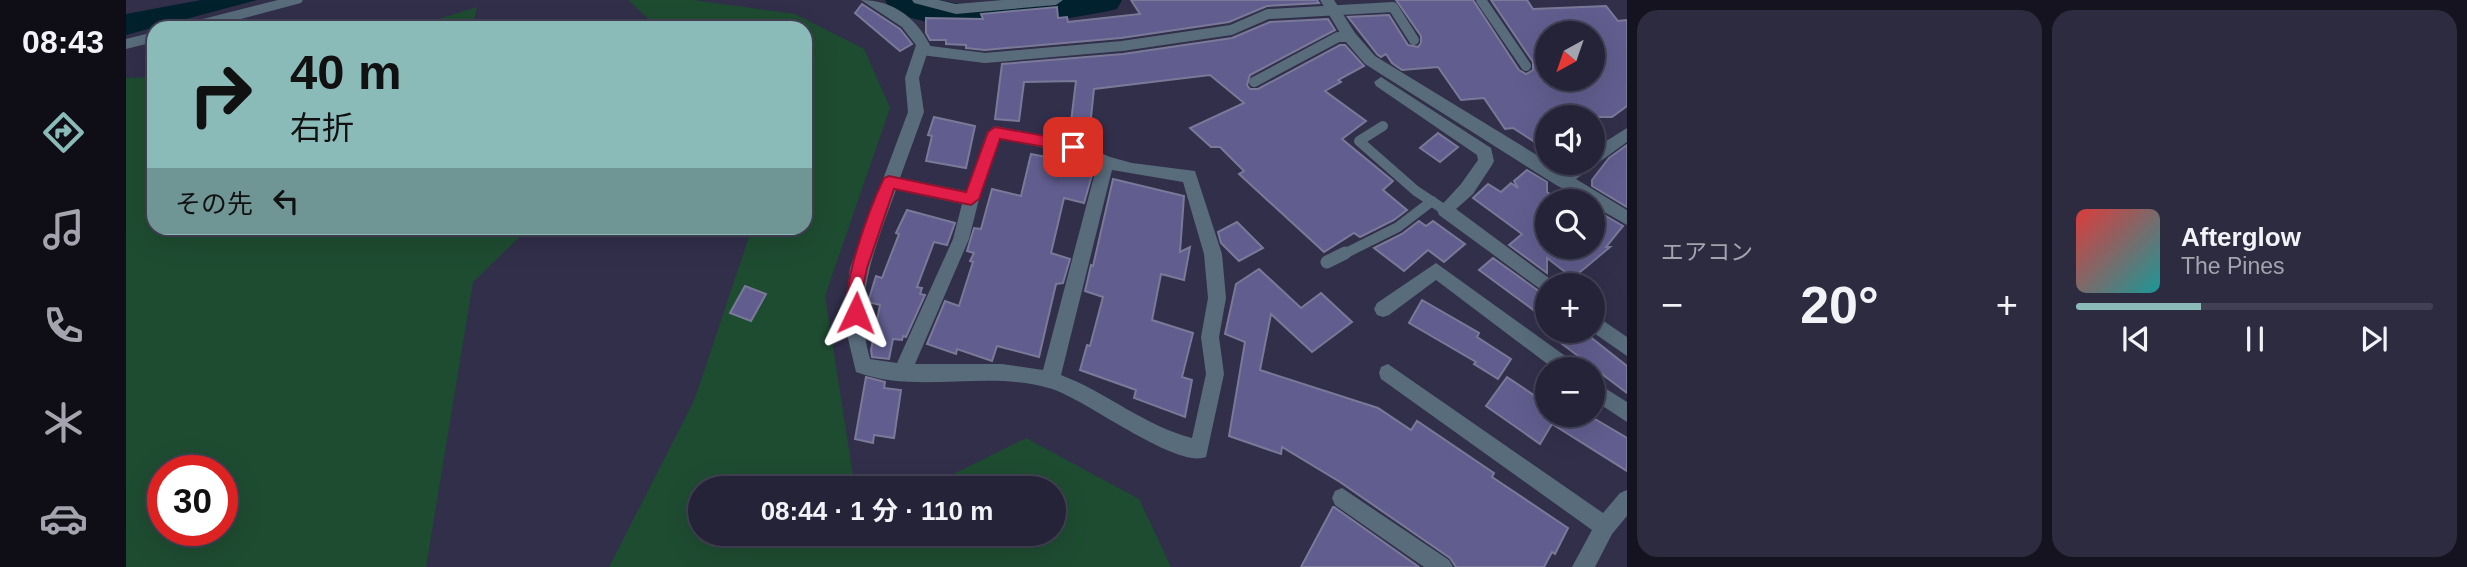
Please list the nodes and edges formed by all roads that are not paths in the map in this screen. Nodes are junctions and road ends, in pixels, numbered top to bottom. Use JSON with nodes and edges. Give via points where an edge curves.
{"nodes":[{"id":1,"x":296,"y":0,"type":"edge"},
{"id":2,"x":868,"y":0,"type":"edge"},
{"id":3,"x":919,"y":0,"type":"edge"},
{"id":4,"x":1056,"y":0,"type":"edge"},
{"id":5,"x":1481,"y":0,"type":"edge"},
{"id":6,"x":1329,"y":5,"type":"edge"},
{"id":7,"x":215,"y":21,"type":"edge"},
{"id":8,"x":1350,"y":37,"type":"junction"},
{"id":9,"x":147,"y":39,"type":"edge"},
{"id":10,"x":1414,"y":40,"type":"dead end"},
{"id":11,"x":126,"y":44,"type":"edge"},
{"id":12,"x":922,"y":50,"type":"junction"},
{"id":13,"x":1370,"y":60,"type":"junction"},
{"id":14,"x":1526,"y":66,"type":"dead end"},
{"id":15,"x":1254,"y":82,"type":"dead end"},
{"id":16,"x":1383,"y":126,"type":"dead end"},
{"id":17,"x":1625,"y":138,"type":"edge"},
{"id":18,"x":1605,"y":151,"type":"edge"},
{"id":19,"x":1106,"y":162,"type":"junction"},
{"id":20,"x":1569,"y":175,"type":"edge"},
{"id":21,"x":1562,"y":180,"type":"junction"},
{"id":22,"x":889,"y":182,"type":"junction"},
{"id":23,"x":971,"y":199,"type":"junction"},
{"id":24,"x":1438,"y":206,"type":"junction"},
{"id":25,"x":1627,"y":218,"type":"edge"},
{"id":26,"x":1327,"y":262,"type":"dead end"},
{"id":27,"x":1535,"y":277,"type":"edge"},
{"id":28,"x":1383,"y":309,"type":"dead end"},
{"id":29,"x":1605,"y":331,"type":"edge"},
{"id":30,"x":1627,"y":348,"type":"edge"},
{"id":31,"x":1552,"y":357,"type":"edge"},
{"id":32,"x":902,"y":372,"type":"junction"},
{"id":33,"x":1388,"y":373,"type":"dead end"},
{"id":34,"x":1050,"y":380,"type":"junction"},
{"id":35,"x":1605,"y":397,"type":"edge"},
{"id":36,"x":1627,"y":414,"type":"edge"},
{"id":37,"x":1342,"y":498,"type":"dead end"},
{"id":38,"x":1627,"y":502,"type":"edge"},
{"id":39,"x":1605,"y":527,"type":"junction"},
{"id":40,"x":1442,"y":567,"type":"edge"},
{"id":41,"x":1583,"y":567,"type":"edge"}],
"edges":[{"from":1,"to":7,"type":"street"},
{"from":2,"to":12,"type":"street","via":[[909,23],[918,32]]},
{"from":3,"to":4,"type":"street","via":[[956,9]]},
{"from":5,"to":14,"type":"lane"},
{"from":6,"to":8,"type":"street"},
{"from":6,"to":10,"type":"lane","via":[[1393,7]]},
{"from":6,"to":12,"type":"lane","via":[[1268,14],[1231,30],[1122,46],[985,58]]},
{"from":8,"to":13,"type":"street"},
{"from":8,"to":15,"type":"lane","via":[[1338,37]]},
{"from":9,"to":11,"type":"street"},
{"from":12,"to":22,"type":"street","via":[[912,78],[916,112]]},
{"from":13,"to":21,"type":"street"},
{"from":13,"to":24,"type":"street","via":[[1369,74],[1485,152],[1486,161],[1467,189]]},
{"from":16,"to":24,"type":"lane","via":[[1359,141]]},
{"from":17,"to":18,"type":"street"},
{"from":19,"to":23,"type":"street","via":[[1073,147],[995,132]]},
{"from":19,"to":34,"type":"street"},
{"from":19,"to":34,"type":"street","via":[[1189,176],[1199,204],[1213,254],[1217,298],[1210,337],[1214,374],[1199,450],[1163,439],[1122,413]]},
{"from":20,"to":21,"type":"street"},
{"from":21,"to":25,"type":"street"},
{"from":22,"to":23,"type":"street"},
{"from":22,"to":32,"type":"street","via":[[854,292],[863,366]]},
{"from":23,"to":32,"type":"street","via":[[961,239]]},
{"from":24,"to":26,"type":"lane"},
{"from":24,"to":27,"type":"street"},
{"from":28,"to":31,"type":"street","via":[[1436,270]]},
{"from":29,"to":30,"type":"street"},
{"from":32,"to":34,"type":"street","via":[[1002,372]]},
{"from":33,"to":39,"type":"street"},
{"from":35,"to":36,"type":"street"},
{"from":37,"to":40,"type":"street"},
{"from":38,"to":39,"type":"street"},
{"from":39,"to":41,"type":"street"}]}
